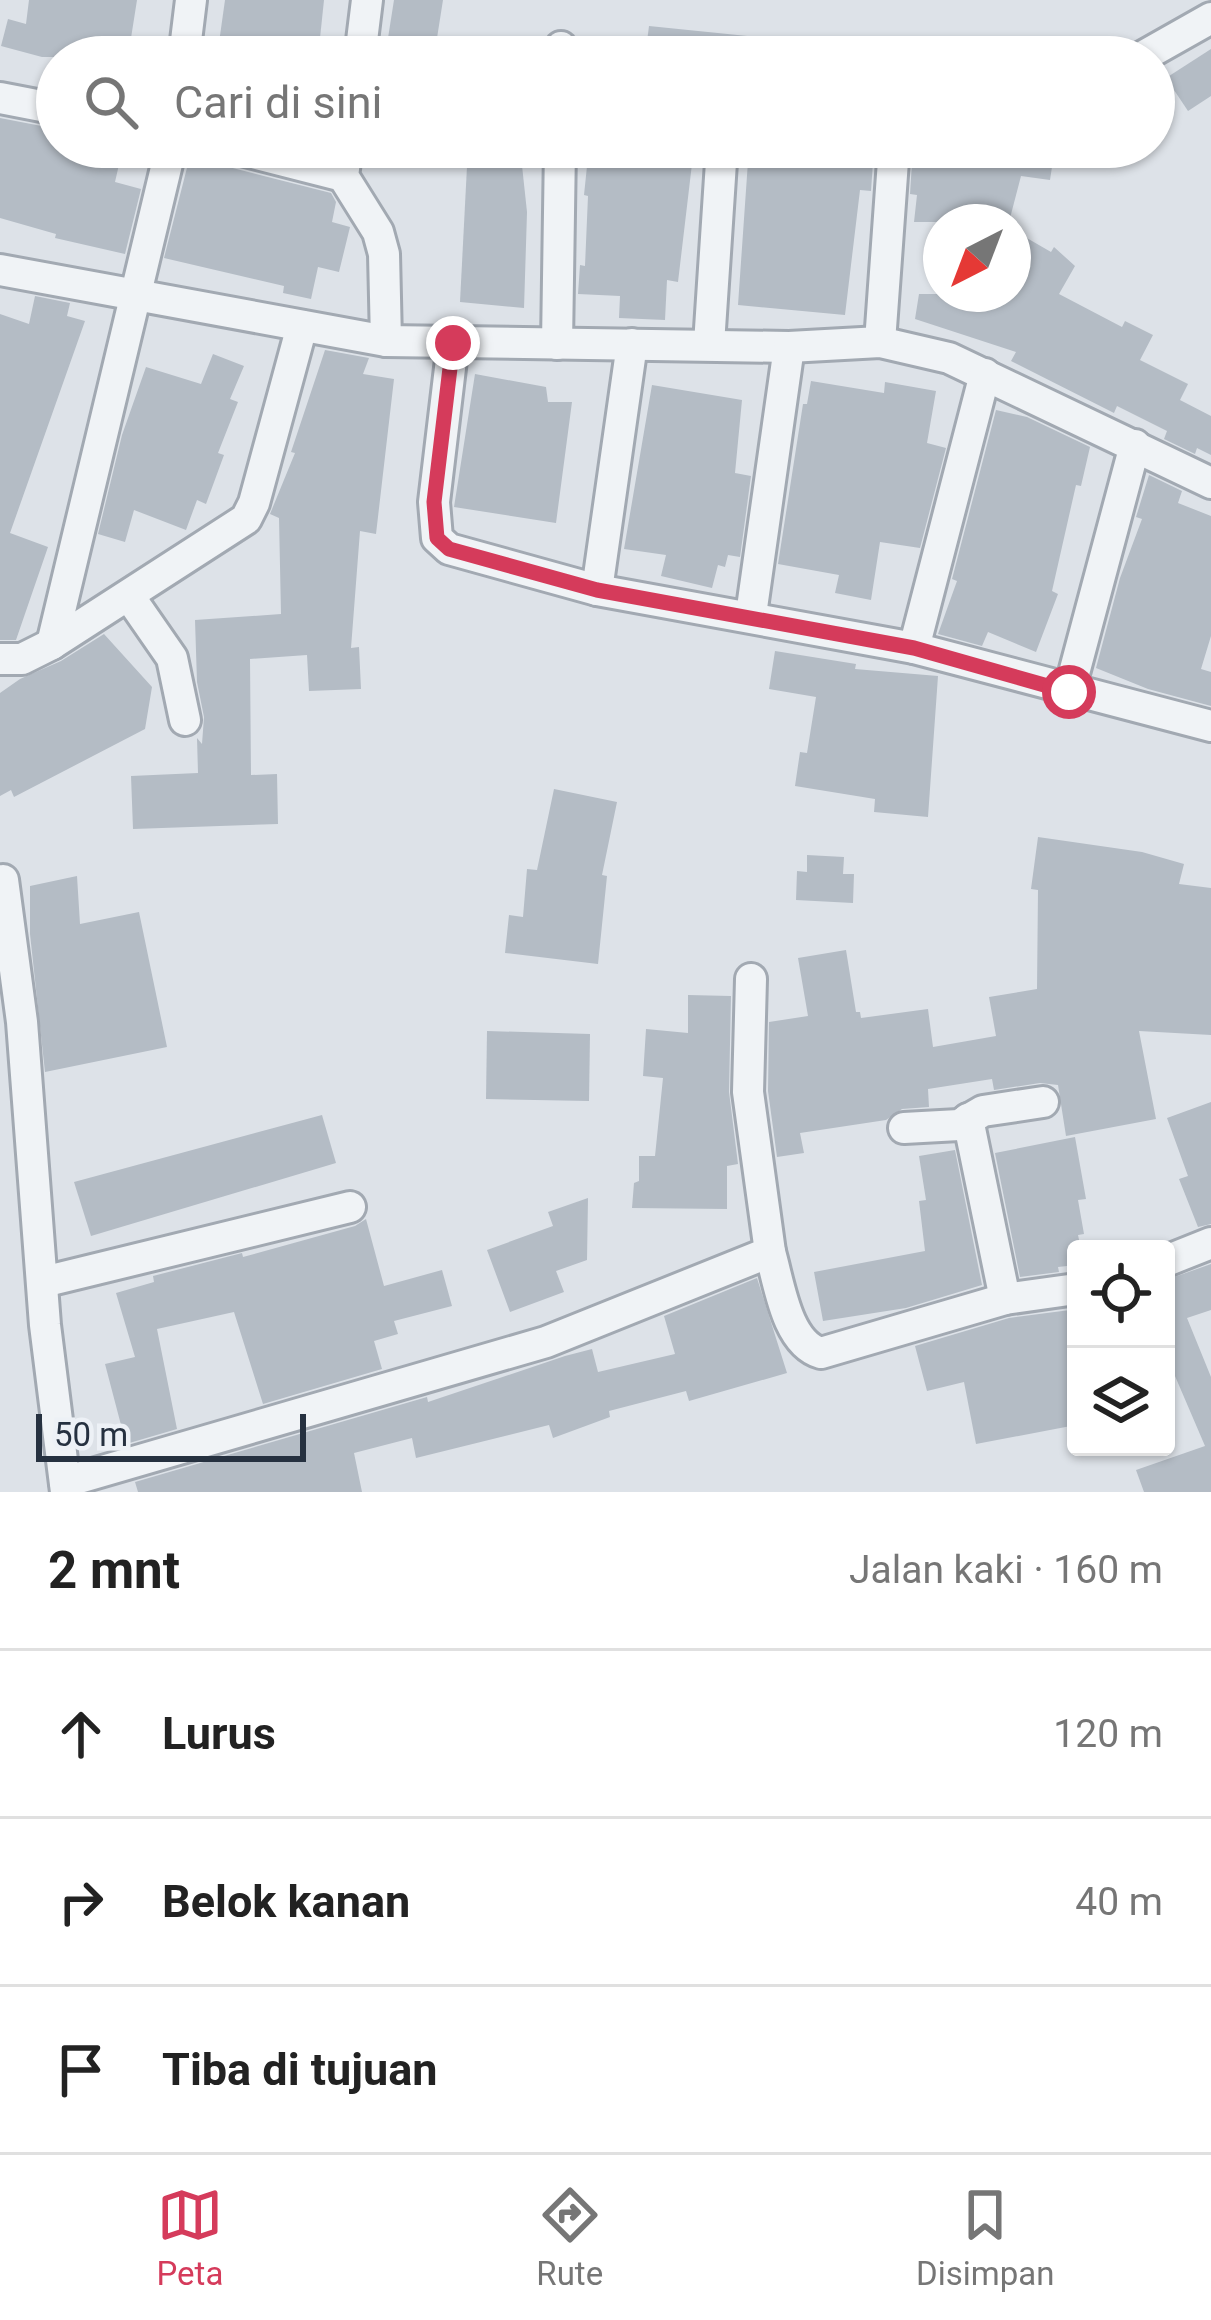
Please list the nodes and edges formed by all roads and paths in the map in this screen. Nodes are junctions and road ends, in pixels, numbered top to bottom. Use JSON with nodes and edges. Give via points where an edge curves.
{"nodes":[{"id":1,"x":191,"y":0,"type":"edge"},
{"id":2,"x":368,"y":0,"type":"edge"},
{"id":3,"x":1211,"y":18,"type":"edge"},
{"id":4,"x":187,"y":36,"type":"edge"},
{"id":5,"x":363,"y":36,"type":"edge"},
{"id":6,"x":1175,"y":38,"type":"edge"},
{"id":7,"x":0,"y":98,"type":"edge"},
{"id":8,"x":36,"y":105,"type":"edge"},
{"id":9,"x":166,"y":168,"type":"edge"},
{"id":10,"x":348,"y":168,"type":"edge"},
{"id":11,"x":560,"y":168,"type":"edge"},
{"id":12,"x":721,"y":168,"type":"edge"},
{"id":13,"x":892,"y":168,"type":"edge"},
{"id":14,"x":0,"y":269,"type":"edge"},
{"id":15,"x":134,"y":295,"type":"junction"},
{"id":16,"x":302,"y":326,"type":"junction"},
{"id":17,"x":386,"y":341,"type":"junction"},
{"id":18,"x":880,"y":342,"type":"junction"},
{"id":19,"x":453,"y":343,"type":"junction"},
{"id":20,"x":557,"y":344,"type":"junction"},
{"id":21,"x":632,"y":344,"type":"junction"},
{"id":22,"x":709,"y":344,"type":"junction"},
{"id":23,"x":789,"y":347,"type":"junction"},
{"id":24,"x":986,"y":374,"type":"junction"},
{"id":25,"x":1135,"y":445,"type":"junction"},
{"id":26,"x":1211,"y":483,"type":"edge"},
{"id":27,"x":597,"y":590,"type":"junction"},
{"id":28,"x":129,"y":596,"type":"junction"},
{"id":29,"x":752,"y":616,"type":"junction"},
{"id":30,"x":52,"y":644,"type":"junction"},
{"id":31,"x":914,"y":648,"type":"junction"},
{"id":32,"x":0,"y":659,"type":"edge"},
{"id":33,"x":1069,"y":692,"type":"junction"},
{"id":34,"x":185,"y":720,"type":"dead end"},
{"id":35,"x":1211,"y":726,"type":"edge"},
{"id":36,"x":3,"y":880,"type":"dead end"},
{"id":37,"x":751,"y":979,"type":"dead end"},
{"id":38,"x":1043,"y":1102,"type":"dead end"},
{"id":39,"x":968,"y":1119,"type":"junction"},
{"id":40,"x":904,"y":1128,"type":"dead end"},
{"id":41,"x":350,"y":1207,"type":"dead end"},
{"id":42,"x":1211,"y":1243,"type":"edge"},
{"id":43,"x":770,"y":1252,"type":"junction"},
{"id":44,"x":1175,"y":1257,"type":"edge"},
{"id":45,"x":43,"y":1282,"type":"junction"},
{"id":46,"x":1067,"y":1290,"type":"edge"},
{"id":47,"x":1005,"y":1299,"type":"junction"},
{"id":48,"x":66,"y":1487,"type":"edge"}],
"edges":[{"from":1,"to":4,"type":"street"},
{"from":2,"to":5,"type":"street"},
{"from":3,"to":6,"type":"street"},
{"from":7,"to":8,"type":"street"},
{"from":9,"to":15,"type":"street"},
{"from":10,"to":17,"type":"street","via":[[384,254]]},
{"from":11,"to":20,"type":"street"},
{"from":12,"to":22,"type":"street"},
{"from":13,"to":18,"type":"street"},
{"from":14,"to":15,"type":"street"},
{"from":15,"to":16,"type":"street"},
{"from":15,"to":30,"type":"street"},
{"from":16,"to":17,"type":"street"},
{"from":16,"to":28,"type":"street","via":[[246,519]]},
{"from":17,"to":19,"type":"street"},
{"from":18,"to":23,"type":"street"},
{"from":18,"to":24,"type":"street"},
{"from":19,"to":20,"type":"street"},
{"from":19,"to":27,"type":"street","via":[[437,538],[460,554]]},
{"from":20,"to":21,"type":"street"},
{"from":21,"to":22,"type":"street"},
{"from":21,"to":27,"type":"street"},
{"from":22,"to":23,"type":"street"},
{"from":23,"to":29,"type":"street"},
{"from":24,"to":25,"type":"street"},
{"from":24,"to":31,"type":"street"},
{"from":25,"to":26,"type":"street"},
{"from":25,"to":33,"type":"street"},
{"from":27,"to":29,"type":"street"},
{"from":28,"to":30,"type":"street"},
{"from":28,"to":34,"type":"street","via":[[172,658]]},
{"from":29,"to":31,"type":"street"},
{"from":30,"to":32,"type":"street","via":[[22,659]]},
{"from":31,"to":33,"type":"street"},
{"from":33,"to":35,"type":"street"},
{"from":36,"to":45,"type":"street"},
{"from":37,"to":43,"type":"street","via":[[748,1092]]},
{"from":38,"to":39,"type":"street"},
{"from":39,"to":40,"type":"street"},
{"from":39,"to":47,"type":"street"},
{"from":41,"to":45,"type":"street"},
{"from":42,"to":44,"type":"street"},
{"from":43,"to":47,"type":"street","via":[[798,1339],[820,1353]]},
{"from":43,"to":48,"type":"street","via":[[547,1342]]},
{"from":45,"to":48,"type":"street"},
{"from":46,"to":47,"type":"street"}]}
